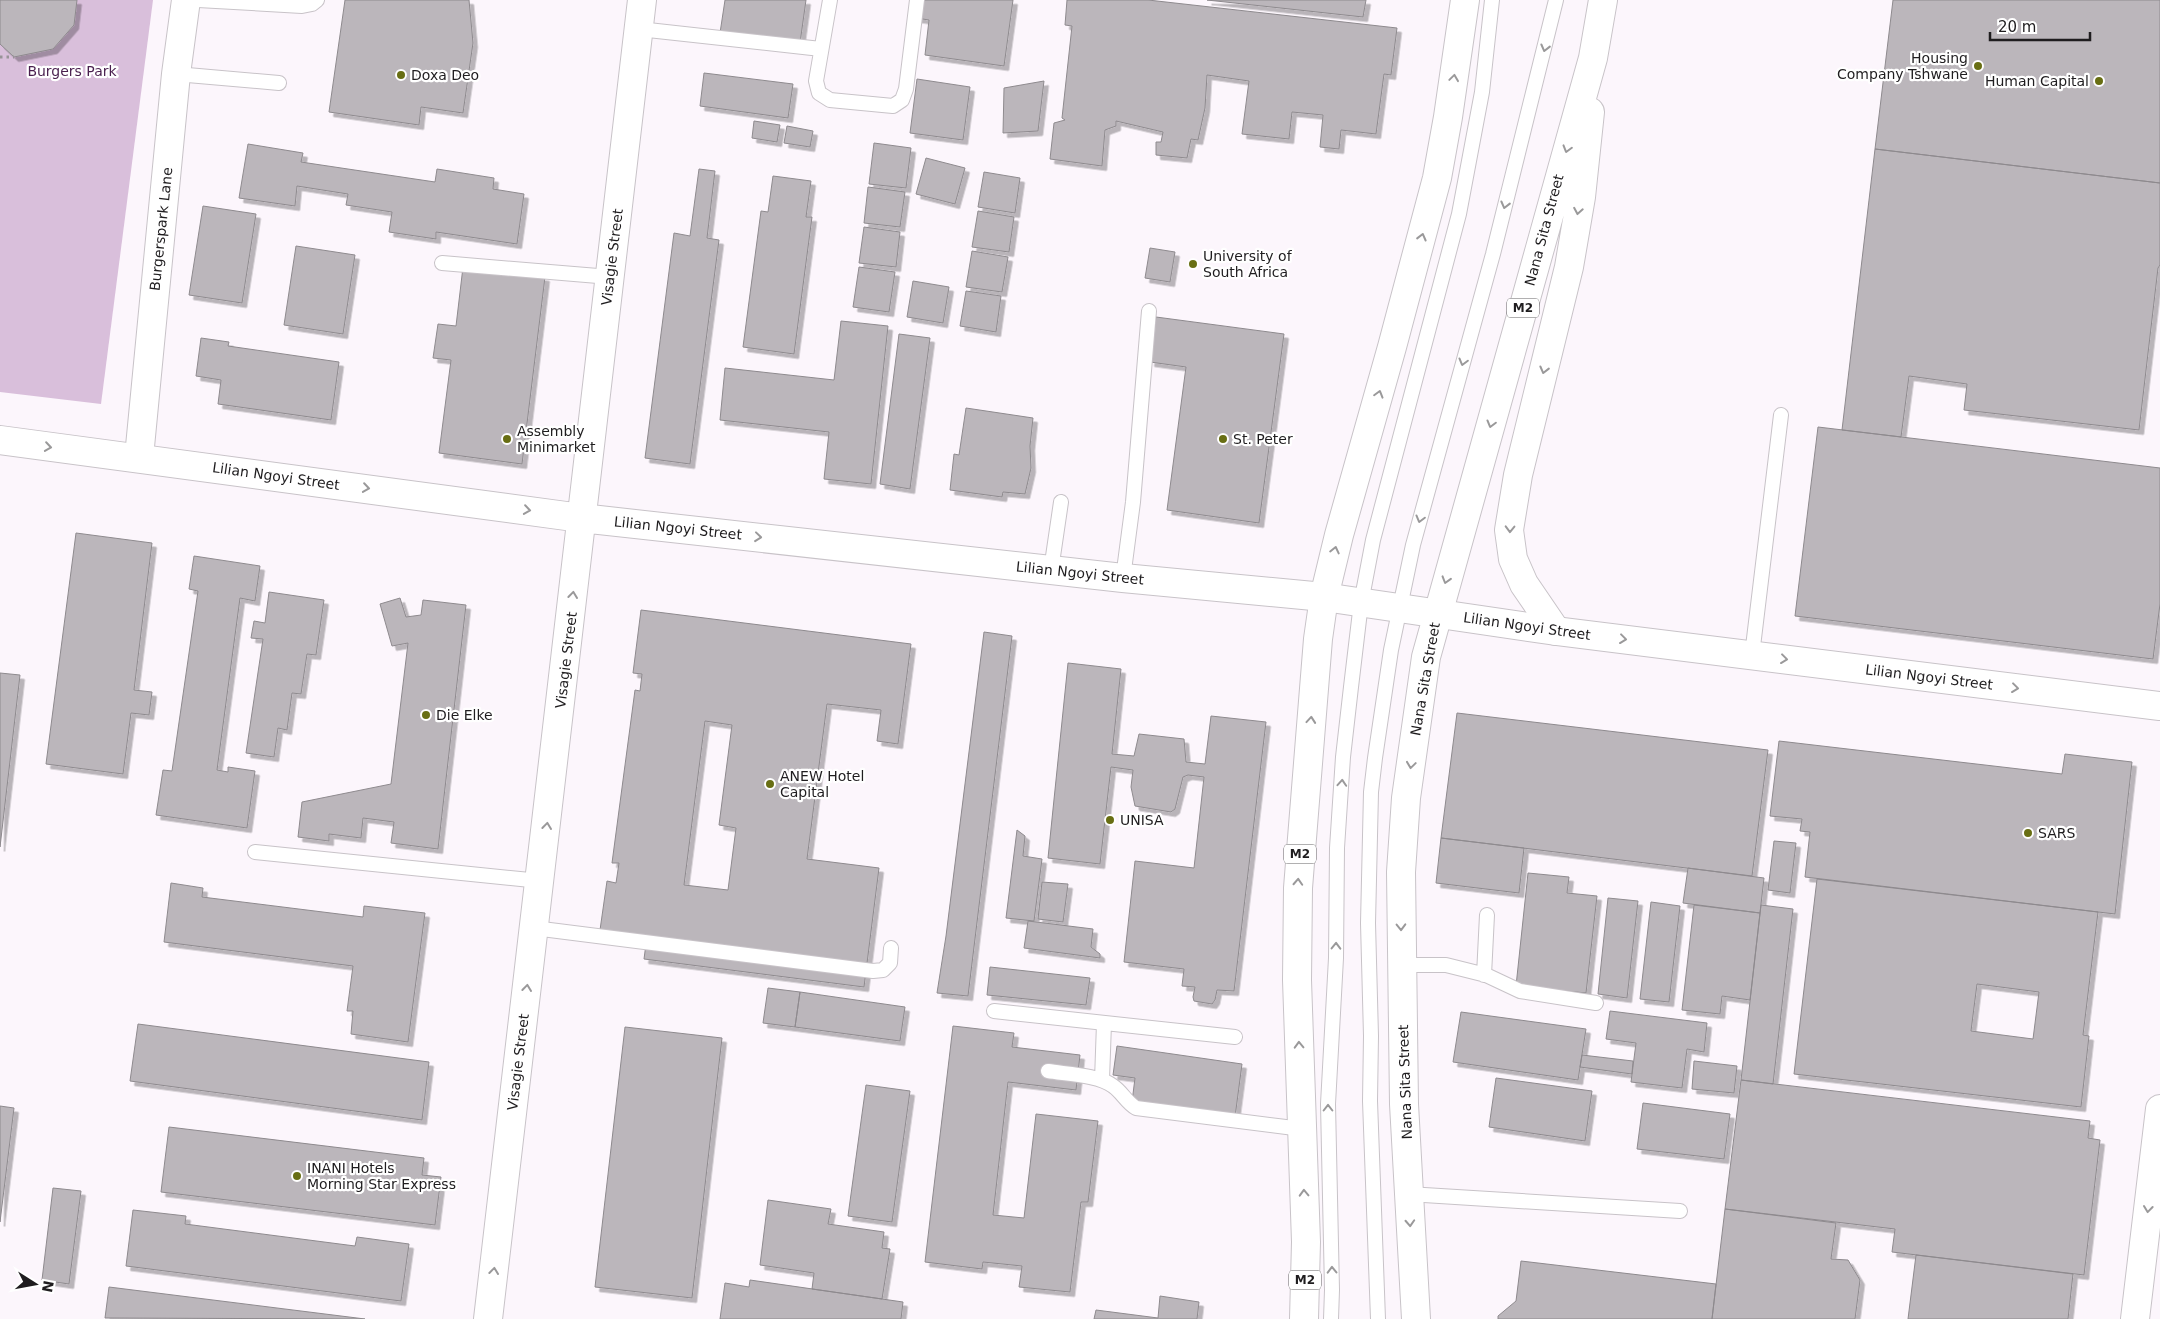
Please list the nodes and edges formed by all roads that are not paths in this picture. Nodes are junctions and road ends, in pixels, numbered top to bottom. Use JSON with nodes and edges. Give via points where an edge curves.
{"nodes":[{"id":1,"x":186,"y":0,"type":"edge"},
{"id":2,"x":198,"y":0,"type":"edge"},
{"id":3,"x":316,"y":0,"type":"edge"},
{"id":4,"x":642,"y":0,"type":"edge"},
{"id":5,"x":830,"y":0,"type":"edge"},
{"id":6,"x":917,"y":0,"type":"edge"},
{"id":7,"x":1465,"y":0,"type":"edge"},
{"id":8,"x":1492,"y":0,"type":"edge"},
{"id":9,"x":1556,"y":0,"type":"edge"},
{"id":10,"x":1603,"y":0,"type":"edge"},
{"id":11,"x":639,"y":28,"type":"junction"},
{"id":12,"x":821,"y":49,"type":"junction"},
{"id":13,"x":1593,"y":58,"type":"junction"},
{"id":14,"x":176,"y":74,"type":"junction"},
{"id":15,"x":279,"y":83,"type":"dead end"},
{"id":16,"x":442,"y":263,"type":"dead end"},
{"id":17,"x":610,"y":278,"type":"junction"},
{"id":18,"x":1149,"y":311,"type":"dead end"},
{"id":19,"x":1781,"y":415,"type":"dead end"},
{"id":20,"x":0,"y":440,"type":"edge"},
{"id":21,"x":139,"y":457,"type":"junction"},
{"id":22,"x":1061,"y":502,"type":"dead end"},
{"id":23,"x":581,"y":518,"type":"junction"},
{"id":24,"x":1051,"y":570,"type":"junction"},
{"id":25,"x":1123,"y":578,"type":"junction"},
{"id":26,"x":1324,"y":597,"type":"junction"},
{"id":27,"x":1361,"y":603,"type":"junction"},
{"id":28,"x":1400,"y":607,"type":"junction"},
{"id":29,"x":1436,"y":614,"type":"junction"},
{"id":30,"x":1556,"y":631,"type":"junction"},
{"id":31,"x":1752,"y":655,"type":"junction"},
{"id":32,"x":2160,"y":706,"type":"edge"},
{"id":33,"x":255,"y":852,"type":"dead end"},
{"id":34,"x":540,"y":881,"type":"junction"},
{"id":35,"x":1487,"y":915,"type":"dead end"},
{"id":36,"x":534,"y":928,"type":"junction"},
{"id":37,"x":891,"y":948,"type":"dead end"},
{"id":38,"x":1402,"y":965,"type":"junction"},
{"id":39,"x":1484,"y":975,"type":"junction"},
{"id":40,"x":1596,"y":1002,"type":"dead end"},
{"id":41,"x":994,"y":1011,"type":"dead end"},
{"id":42,"x":1104,"y":1023,"type":"junction"},
{"id":43,"x":1235,"y":1038,"type":"dead end"},
{"id":44,"x":1048,"y":1071,"type":"dead end"},
{"id":45,"x":1102,"y":1080,"type":"junction"},
{"id":46,"x":2160,"y":1109,"type":"edge"},
{"id":47,"x":1302,"y":1129,"type":"junction"},
{"id":48,"x":1408,"y":1194,"type":"junction"},
{"id":49,"x":1680,"y":1211,"type":"dead end"},
{"id":50,"x":488,"y":1319,"type":"edge"},
{"id":51,"x":1304,"y":1319,"type":"edge"},
{"id":52,"x":1331,"y":1319,"type":"edge"},
{"id":53,"x":1378,"y":1319,"type":"edge"},
{"id":54,"x":1416,"y":1319,"type":"edge"},
{"id":55,"x":2136,"y":1319,"type":"edge"}],
"edges":[{"from":1,"to":14,"type":"street","name":"Burgerspark Lane"},
{"from":2,"to":3,"type":"lane","via":[[302,6]]},
{"from":4,"to":11,"type":"street","name":"Visagie Street"},
{"from":5,"to":12,"type":"lane"},
{"from":6,"to":12,"type":"lane","via":[[906,89],[902,100],[893,106],[830,100],[819,93],[816,81]]},
{"from":26,"to":7,"type":"street","number":"M2","one_way":true,"via":[[1437,178]]},
{"from":8,"to":27,"type":"lane","via":[[1482,92],[1459,214],[1373,540]]},
{"from":9,"to":28,"type":"lane","one_way":true,"via":[[1493,254],[1413,545]]},
{"from":10,"to":13,"type":"street","name":"Nana Sita Street","number":"M2"},
{"from":11,"to":12,"type":"lane"},
{"from":11,"to":17,"type":"street","name":"Visagie Street"},
{"from":13,"to":29,"type":"street","name":"Nana Sita Street","number":"M2","one_way":true},
{"from":13,"to":30,"type":"street","one_way":true,"via":[[1588,140],[1569,267],[1518,475],[1509,530],[1513,559],[1524,584]]},
{"from":14,"to":15,"type":"lane"},
{"from":14,"to":21,"type":"street","name":"Burgerspark Lane"},
{"from":16,"to":17,"type":"lane"},
{"from":17,"to":23,"type":"street","name":"Visagie Street"},
{"from":18,"to":25,"type":"lane","via":[[1133,502]]},
{"from":19,"to":31,"type":"lane"},
{"from":20,"to":21,"type":"street","name":"Lilian Ngoyi Street","one_way":true},
{"from":21,"to":23,"type":"street","name":"Lilian Ngoyi Street","one_way":true},
{"from":22,"to":24,"type":"lane"},
{"from":23,"to":24,"type":"street","name":"Lilian Ngoyi Street","one_way":true},
{"from":34,"to":23,"type":"street","name":"Visagie Street","one_way":true},
{"from":24,"to":25,"type":"street","name":"Lilian Ngoyi Street"},
{"from":25,"to":26,"type":"street","name":"Lilian Ngoyi Street"},
{"from":26,"to":27,"type":"street","name":"Lilian Ngoyi Street"},
{"from":47,"to":26,"type":"street","number":"M2","one_way":true,"via":[[1296,980],[1298,888],[1315,668]]},
{"from":27,"to":28,"type":"street","name":"Lilian Ngoyi Street"},
{"from":52,"to":27,"type":"lane","one_way":true,"via":[[1328,1104],[1336,958],[1337,848],[1343,757]]},
{"from":28,"to":29,"type":"street","name":"Lilian Ngoyi Street"},
{"from":28,"to":53,"type":"lane","via":[[1375,758],[1369,856],[1370,1101]]},
{"from":29,"to":30,"type":"street","name":"Lilian Ngoyi Street"},
{"from":29,"to":38,"type":"street","name":"Nana Sita Street","number":"M2","one_way":true,"via":[[1426,657],[1406,798],[1401,872]]},
{"from":30,"to":31,"type":"street","name":"Lilian Ngoyi Street","one_way":true},
{"from":31,"to":32,"type":"street","name":"Lilian Ngoyi Street","one_way":true},
{"from":33,"to":34,"type":"lane"},
{"from":34,"to":36,"type":"street","name":"Visagie Street"},
{"from":35,"to":39,"type":"lane"},
{"from":36,"to":37,"type":"lane","via":[[873,971],[883,970],[890,963]]},
{"from":50,"to":36,"type":"street","name":"Visagie Street","one_way":true},
{"from":38,"to":39,"type":"lane","via":[[1446,965]]},
{"from":38,"to":48,"type":"street","name":"Nana Sita Street","number":"M2"},
{"from":39,"to":40,"type":"lane","via":[[1520,991]]},
{"from":41,"to":42,"type":"lane"},
{"from":42,"to":43,"type":"lane"},
{"from":42,"to":45,"type":"lane"},
{"from":44,"to":45,"type":"lane"},
{"from":45,"to":47,"type":"lane","via":[[1136,1108]]},
{"from":46,"to":55,"type":"street","one_way":true},
{"from":51,"to":47,"type":"street","number":"M2","one_way":true,"via":[[1306,1242]]},
{"from":48,"to":49,"type":"lane"},
{"from":48,"to":54,"type":"street","name":"Nana Sita Street","number":"M2","one_way":true}]}
